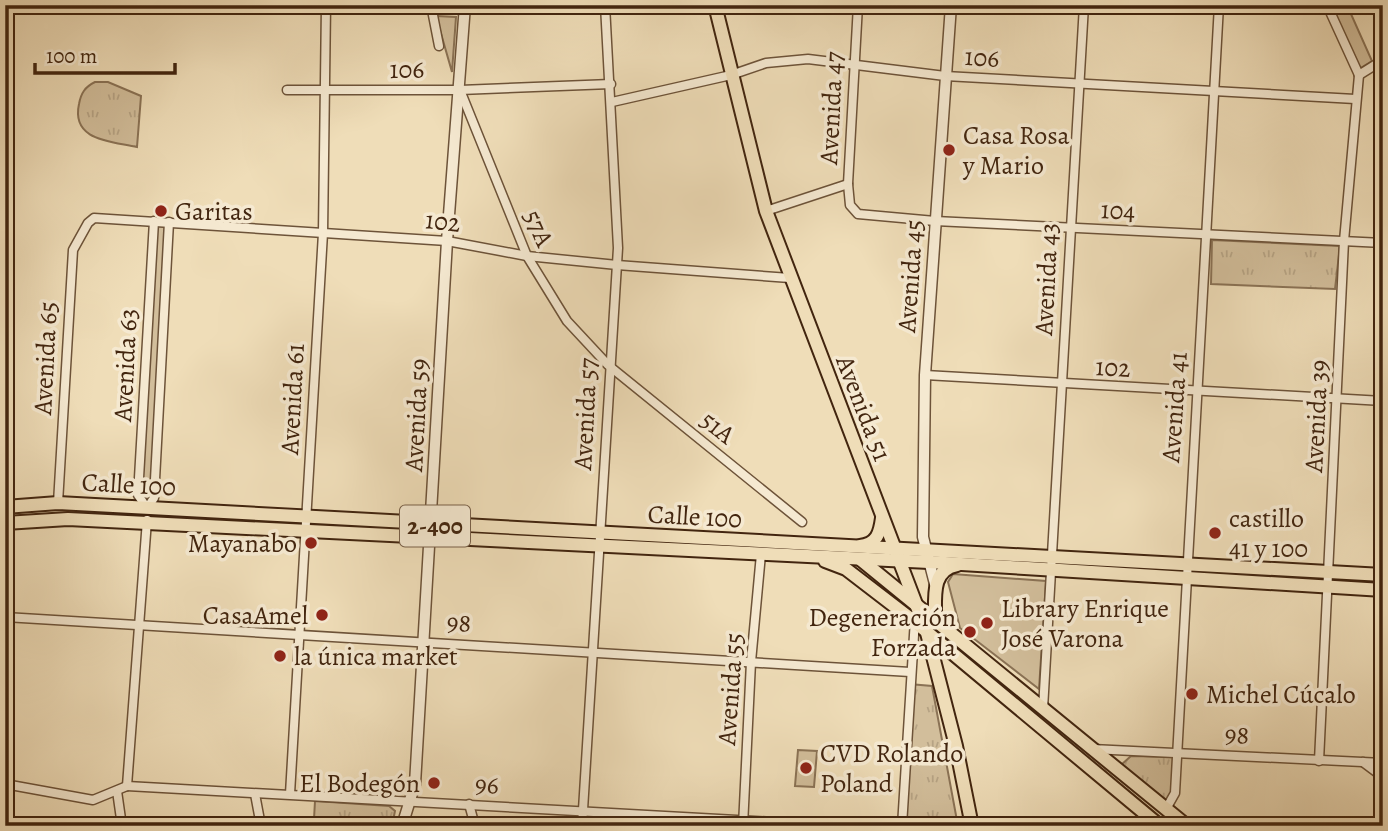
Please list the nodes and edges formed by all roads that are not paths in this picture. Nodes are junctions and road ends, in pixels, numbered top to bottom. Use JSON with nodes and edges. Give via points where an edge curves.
{"nodes":[{"id":1,"x":326,"y":5,"type":"edge"},
{"id":2,"x":432,"y":5,"type":"edge"},
{"id":3,"x":465,"y":5,"type":"edge"},
{"id":4,"x":606,"y":5,"type":"edge"},
{"id":5,"x":715,"y":5,"type":"edge"},
{"id":6,"x":858,"y":5,"type":"edge"},
{"id":7,"x":951,"y":5,"type":"edge"},
{"id":8,"x":1084,"y":5,"type":"edge"},
{"id":9,"x":1219,"y":5,"type":"edge"},
{"id":10,"x":1327,"y":5,"type":"edge"},
{"id":11,"x":439,"y":46,"type":"dead end"},
{"id":12,"x":854,"y":63,"type":"junction"},
{"id":13,"x":1383,"y":65,"type":"edge"},
{"id":14,"x":731,"y":75,"type":"junction"},
{"id":15,"x":1359,"y":75,"type":"junction"},
{"id":16,"x":945,"y":76,"type":"junction"},
{"id":17,"x":611,"y":84,"type":"junction"},
{"id":18,"x":1079,"y":85,"type":"junction"},
{"id":19,"x":287,"y":90,"type":"dead end"},
{"id":20,"x":326,"y":90,"type":"junction"},
{"id":21,"x":460,"y":90,"type":"junction"},
{"id":22,"x":1214,"y":91,"type":"junction"},
{"id":23,"x":1355,"y":99,"type":"junction"},
{"id":24,"x":612,"y":102,"type":"junction"},
{"id":25,"x":848,"y":184,"type":"junction"},
{"id":26,"x":766,"y":211,"type":"junction"},
{"id":27,"x":853,"y":211,"type":"joint"},
{"id":28,"x":90,"y":219,"type":"joint"},
{"id":29,"x":934,"y":221,"type":"junction"},
{"id":30,"x":154,"y":222,"type":"junction"},
{"id":31,"x":169,"y":222,"type":"junction"},
{"id":32,"x":1070,"y":229,"type":"junction"},
{"id":33,"x":323,"y":233,"type":"junction"},
{"id":34,"x":1208,"y":235,"type":"junction"},
{"id":35,"x":447,"y":241,"type":"junction"},
{"id":36,"x":1345,"y":242,"type":"junction"},
{"id":37,"x":1383,"y":243,"type":"edge"},
{"id":38,"x":527,"y":256,"type":"junction"},
{"id":39,"x":617,"y":265,"type":"junction"},
{"id":40,"x":790,"y":278,"type":"junction"},
{"id":41,"x":608,"y":365,"type":"junction"},
{"id":42,"x":925,"y":375,"type":"junction"},
{"id":43,"x":1061,"y":385,"type":"junction"},
{"id":44,"x":1198,"y":392,"type":"junction"},
{"id":45,"x":1338,"y":400,"type":"junction"},
{"id":46,"x":1383,"y":401,"type":"edge"},
{"id":47,"x":58,"y":503,"type":"junction"},
{"id":48,"x":5,"y":507,"type":"edge"},
{"id":49,"x":146,"y":508,"type":"junction"},
{"id":50,"x":305,"y":517,"type":"junction"},
{"id":51,"x":882,"y":518,"type":"junction"},
{"id":52,"x":802,"y":522,"type":"dead end"},
{"id":53,"x":5,"y":523,"type":"edge"},
{"id":54,"x":146,"y":525,"type":"junction"},
{"id":55,"x":430,"y":532,"type":"junction"},
{"id":56,"x":304,"y":533,"type":"junction"},
{"id":57,"x":600,"y":540,"type":"junction"},
{"id":58,"x":842,"y":547,"type":"junction"},
{"id":59,"x":761,"y":554,"type":"junction"},
{"id":60,"x":897,"y":555,"type":"junction"},
{"id":61,"x":927,"y":556,"type":"junction"},
{"id":62,"x":811,"y":557,"type":"junction"},
{"id":63,"x":860,"y":559,"type":"junction"},
{"id":64,"x":1051,"y":563,"type":"junction"},
{"id":65,"x":1186,"y":564,"type":"junction"},
{"id":66,"x":960,"y":565,"type":"junction"},
{"id":67,"x":1329,"y":572,"type":"junction"},
{"id":68,"x":1383,"y":575,"type":"edge"},
{"id":69,"x":1186,"y":578,"type":"junction"},
{"id":70,"x":936,"y":587,"type":"junction"},
{"id":71,"x":1328,"y":587,"type":"junction"},
{"id":72,"x":1383,"y":590,"type":"edge"},
{"id":73,"x":915,"y":604,"type":"junction"},
{"id":74,"x":5,"y":617,"type":"edge"},
{"id":75,"x":936,"y":618,"type":"junction"},
{"id":76,"x":915,"y":622,"type":"junction"},
{"id":77,"x":139,"y":624,"type":"junction"},
{"id":78,"x":298,"y":634,"type":"junction"},
{"id":79,"x":931,"y":636,"type":"junction"},
{"id":80,"x":424,"y":641,"type":"junction"},
{"id":81,"x":962,"y":641,"type":"junction"},
{"id":82,"x":592,"y":652,"type":"junction"},
{"id":83,"x":751,"y":662,"type":"junction"},
{"id":84,"x":971,"y":671,"type":"junction"},
{"id":85,"x":910,"y":672,"type":"junction"},
{"id":86,"x":940,"y":679,"type":"junction"},
{"id":87,"x":1043,"y":709,"type":"junction"},
{"id":88,"x":1089,"y":748,"type":"junction"},
{"id":89,"x":1177,"y":751,"type":"junction"},
{"id":90,"x":1319,"y":761,"type":"junction"},
{"id":91,"x":1363,"y":762,"type":"junction"},
{"id":92,"x":1383,"y":763,"type":"edge"},
{"id":93,"x":1383,"y":778,"type":"edge"},
{"id":94,"x":5,"y":784,"type":"edge"},
{"id":95,"x":127,"y":786,"type":"junction"},
{"id":96,"x":117,"y":792,"type":"junction"},
{"id":97,"x":255,"y":794,"type":"junction"},
{"id":98,"x":290,"y":794,"type":"junction"},
{"id":99,"x":411,"y":800,"type":"junction"},
{"id":100,"x":470,"y":804,"type":"junction"},
{"id":101,"x":584,"y":811,"type":"junction"},
{"id":102,"x":1170,"y":817,"type":"edge"},
{"id":103,"x":743,"y":823,"type":"edge"},
{"id":104,"x":1031,"y":824,"type":"edge"},
{"id":105,"x":122,"y":826,"type":"edge"},
{"id":106,"x":261,"y":826,"type":"edge"},
{"id":107,"x":402,"y":826,"type":"edge"},
{"id":108,"x":474,"y":826,"type":"edge"},
{"id":109,"x":582,"y":826,"type":"edge"},
{"id":110,"x":845,"y":826,"type":"edge"},
{"id":111,"x":902,"y":826,"type":"edge"},
{"id":112,"x":972,"y":826,"type":"edge"},
{"id":113,"x":1011,"y":826,"type":"edge"},
{"id":114,"x":1160,"y":826,"type":"edge"},
{"id":115,"x":1187,"y":826,"type":"edge"}],
"edges":[{"from":1,"to":20,"type":"street","name":"Avenida 61"},
{"from":2,"to":11,"type":"street"},
{"from":3,"to":21,"type":"street","name":"Avenida 59"},
{"from":4,"to":17,"type":"street","name":"Avenida 57"},
{"from":5,"to":14,"type":"main road","name":"Avenida 51"},
{"from":6,"to":12,"type":"street","name":"Avenida 47"},
{"from":7,"to":16,"type":"street","name":"Avenida 45"},
{"from":8,"to":18,"type":"street","name":"Avenida 43"},
{"from":9,"to":22,"type":"street","name":"Avenida 41"},
{"from":10,"to":15,"type":"street"},
{"from":12,"to":14,"type":"street","name":"106","via":[[789,59]]},
{"from":12,"to":16,"type":"street","name":"106"},
{"from":12,"to":25,"type":"street","name":"Avenida 47"},
{"from":13,"to":15,"type":"street"},
{"from":14,"to":24,"type":"street","name":"106"},
{"from":14,"to":26,"type":"main road","name":"Avenida 51"},
{"from":15,"to":23,"type":"street","name":"Avenida 39"},
{"from":16,"to":18,"type":"street","name":"106"},
{"from":16,"to":29,"type":"street","name":"Avenida 45"},
{"from":17,"to":21,"type":"street","name":"106"},
{"from":17,"to":24,"type":"street","name":"Avenida 57"},
{"from":18,"to":22,"type":"street","name":"106"},
{"from":18,"to":32,"type":"street","name":"Avenida 43"},
{"from":19,"to":20,"type":"street","name":"106"},
{"from":20,"to":21,"type":"street","name":"106"},
{"from":20,"to":33,"type":"street","name":"Avenida 61"},
{"from":21,"to":35,"type":"street","name":"Avenida 59"},
{"from":21,"to":38,"type":"street","name":"57A"},
{"from":22,"to":23,"type":"street","name":"106"},
{"from":22,"to":34,"type":"street","name":"Avenida 41"},
{"from":23,"to":36,"type":"street","name":"Avenida 39"},
{"from":24,"to":39,"type":"street","name":"Avenida 57"},
{"from":25,"to":26,"type":"street"},
{"from":25,"to":27,"type":"street","name":"Avenida 47"},
{"from":26,"to":40,"type":"main road","name":"Avenida 51"},
{"from":27,"to":29,"type":"street","name":"104"},
{"from":28,"to":30,"type":"street","name":"102"},
{"from":28,"to":47,"type":"street","name":"Avenida 65","via":[[73,250]]},
{"from":29,"to":32,"type":"street","name":"104"},
{"from":29,"to":42,"type":"street","name":"Avenida 45"},
{"from":30,"to":31,"type":"street","name":"102"},
{"from":30,"to":49,"type":"street","name":"Avenida 63","via":[[138,495]]},
{"from":31,"to":33,"type":"street","name":"102"},
{"from":31,"to":49,"type":"street","name":"Avenida 63","via":[[154,498]]},
{"from":32,"to":34,"type":"street","name":"104"},
{"from":32,"to":43,"type":"street","name":"Avenida 43"},
{"from":33,"to":35,"type":"street","name":"102"},
{"from":33,"to":50,"type":"street","name":"Avenida 61"},
{"from":34,"to":36,"type":"street","name":"104"},
{"from":34,"to":44,"type":"street","name":"Avenida 41"},
{"from":35,"to":38,"type":"street","name":"102"},
{"from":35,"to":55,"type":"street","name":"Avenida 59"},
{"from":36,"to":37,"type":"street","name":"104"},
{"from":36,"to":45,"type":"street","name":"Avenida 39"},
{"from":38,"to":39,"type":"street","name":"102"},
{"from":38,"to":41,"type":"street","name":"57A","via":[[567,321]]},
{"from":39,"to":40,"type":"street","name":"102"},
{"from":39,"to":41,"type":"street","name":"Avenida 57"},
{"from":40,"to":51,"type":"main road","name":"Avenida 51"},
{"from":41,"to":52,"type":"street","name":"51A"},
{"from":41,"to":57,"type":"street","name":"Avenida 57"},
{"from":42,"to":43,"type":"street","name":"102"},
{"from":42,"to":61,"type":"street","name":"Avenida 45","via":[[923,537]]},
{"from":43,"to":44,"type":"street","name":"102"},
{"from":43,"to":64,"type":"street","name":"Avenida 43"},
{"from":44,"to":45,"type":"street","name":"102"},
{"from":44,"to":65,"type":"street","name":"Avenida 41"},
{"from":45,"to":46,"type":"street","name":"102"},
{"from":45,"to":67,"type":"street","name":"Avenida 39"},
{"from":47,"to":48,"type":"main road","name":"Calle 100","number":"2-400"},
{"from":47,"to":49,"type":"main road","name":"Calle 100","number":"2-400"},
{"from":49,"to":50,"type":"main road","name":"Calle 100","number":"2-400"},
{"from":49,"to":54,"type":"street","name":"Avenida 63"},
{"from":50,"to":55,"type":"main road","name":"Calle 100","number":"2-400"},
{"from":50,"to":56,"type":"street","name":"Avenida 61"},
{"from":51,"to":58,"type":"main road","via":[[874,542]]},
{"from":51,"to":60,"type":"main road","name":"Avenida 51"},
{"from":53,"to":54,"type":"main road","name":"Calle 100","number":"2-400","via":[[68,519]]},
{"from":54,"to":56,"type":"main road","name":"Calle 100","number":"2-400"},
{"from":54,"to":77,"type":"street","name":"Avenida 63"},
{"from":55,"to":56,"type":"main road","name":"Calle 100","number":"2-400"},
{"from":55,"to":57,"type":"main road","name":"Calle 100","number":"2-400"},
{"from":55,"to":80,"type":"street","name":"Avenida 59"},
{"from":56,"to":78,"type":"street","name":"Avenida 61"},
{"from":57,"to":58,"type":"main road","name":"Calle 100","number":"2-400"},
{"from":57,"to":59,"type":"main road","name":"Calle 100","number":"2-400"},
{"from":57,"to":82,"type":"street","name":"Avenida 57"},
{"from":58,"to":60,"type":"main road","name":"Calle 100","number":"2-400"},
{"from":58,"to":63,"type":"main road"},
{"from":59,"to":62,"type":"main road","name":"Calle 100","number":"2-400"},
{"from":59,"to":83,"type":"street","name":"Avenida 55"},
{"from":60,"to":61,"type":"main road","name":"Calle 100"},
{"from":60,"to":63,"type":"main road","name":"Calle 100","number":"2-400"},
{"from":60,"to":73,"type":"main road","name":"Avenida 51"},
{"from":61,"to":64,"type":"main road","name":"Calle 100"},
{"from":61,"to":66,"type":"main road","name":"Calle 100"},
{"from":61,"to":70,"type":"street","name":"Avenida 45"},
{"from":62,"to":63,"type":"main road","name":"Calle 100","number":"2-400"},
{"from":62,"to":76,"type":"main road","via":[[846,569]]},
{"from":63,"to":73,"type":"main road"},
{"from":64,"to":65,"type":"main road","name":"Calle 100"},
{"from":64,"to":66,"type":"main road","name":"Calle 100"},
{"from":64,"to":69,"type":"main road","name":"Calle 100"},
{"from":64,"to":87,"type":"street","name":"Avenida 43"},
{"from":65,"to":67,"type":"main road","name":"Calle 100"},
{"from":65,"to":69,"type":"street","name":"Avenida 41"},
{"from":66,"to":70,"type":"main road","via":[[947,568]]},
{"from":67,"to":68,"type":"main road","name":"Calle 100"},
{"from":67,"to":71,"type":"street","name":"Avenida 39"},
{"from":69,"to":71,"type":"main road","name":"Calle 100"},
{"from":69,"to":89,"type":"street","name":"Avenida 41"},
{"from":70,"to":75,"type":"main road"},
{"from":70,"to":81,"type":"main road"},
{"from":71,"to":72,"type":"main road","name":"Calle 100"},
{"from":71,"to":90,"type":"street","name":"Avenida 39"},
{"from":73,"to":75,"type":"main road"},
{"from":73,"to":76,"type":"street"},
{"from":73,"to":79,"type":"main road","name":"Avenida 51"},
{"from":74,"to":77,"type":"street","name":"98"},
{"from":75,"to":79,"type":"main road"},
{"from":75,"to":81,"type":"main road"},
{"from":76,"to":79,"type":"main road"},
{"from":76,"to":85,"type":"street"},
{"from":77,"to":78,"type":"street","name":"98"},
{"from":77,"to":95,"type":"street","name":"Avenida 63"},
{"from":78,"to":80,"type":"street","name":"98"},
{"from":78,"to":98,"type":"street","name":"Avenida 61"},
{"from":79,"to":84,"type":"main road"},
{"from":79,"to":86,"type":"main road","name":"Avenida 51"},
{"from":80,"to":82,"type":"street","name":"98"},
{"from":80,"to":99,"type":"street","name":"Avenida 59"},
{"from":81,"to":87,"type":"main road"},
{"from":82,"to":83,"type":"street","name":"98"},
{"from":82,"to":101,"type":"street","name":"Avenida 57"},
{"from":83,"to":85,"type":"street","name":"98"},
{"from":83,"to":103,"type":"street","name":"Avenida 55"},
{"from":84,"to":86,"type":"main road","via":[[954,666]]},
{"from":84,"to":114,"type":"main road"},
{"from":85,"to":111,"type":"street"},
{"from":86,"to":112,"type":"main road","name":"Avenida 51"},
{"from":87,"to":88,"type":"main road"},
{"from":88,"to":89,"type":"street","name":"98"},
{"from":88,"to":102,"type":"main road"},
{"from":89,"to":90,"type":"street","name":"98"},
{"from":89,"to":102,"type":"street","name":"Avenida 41"},
{"from":90,"to":91,"type":"street","name":"98"},
{"from":91,"to":92,"type":"street","name":"98"},
{"from":91,"to":93,"type":"street"},
{"from":94,"to":96,"type":"street","via":[[93,800]]},
{"from":95,"to":96,"type":"street"},
{"from":95,"to":97,"type":"street","name":"96"},
{"from":96,"to":105,"type":"street"},
{"from":97,"to":98,"type":"street","name":"96"},
{"from":97,"to":106,"type":"street"},
{"from":98,"to":99,"type":"street","name":"96"},
{"from":99,"to":100,"type":"street","name":"96"},
{"from":99,"to":107,"type":"street","name":"Avenida 59"},
{"from":100,"to":101,"type":"street","name":"96"},
{"from":100,"to":108,"type":"street"},
{"from":101,"to":103,"type":"street","name":"96"},
{"from":101,"to":109,"type":"street","name":"Avenida 57"},
{"from":102,"to":115,"type":"main road"},
{"from":103,"to":110,"type":"street","name":"96"},
{"from":104,"to":113,"type":"street"}]}
